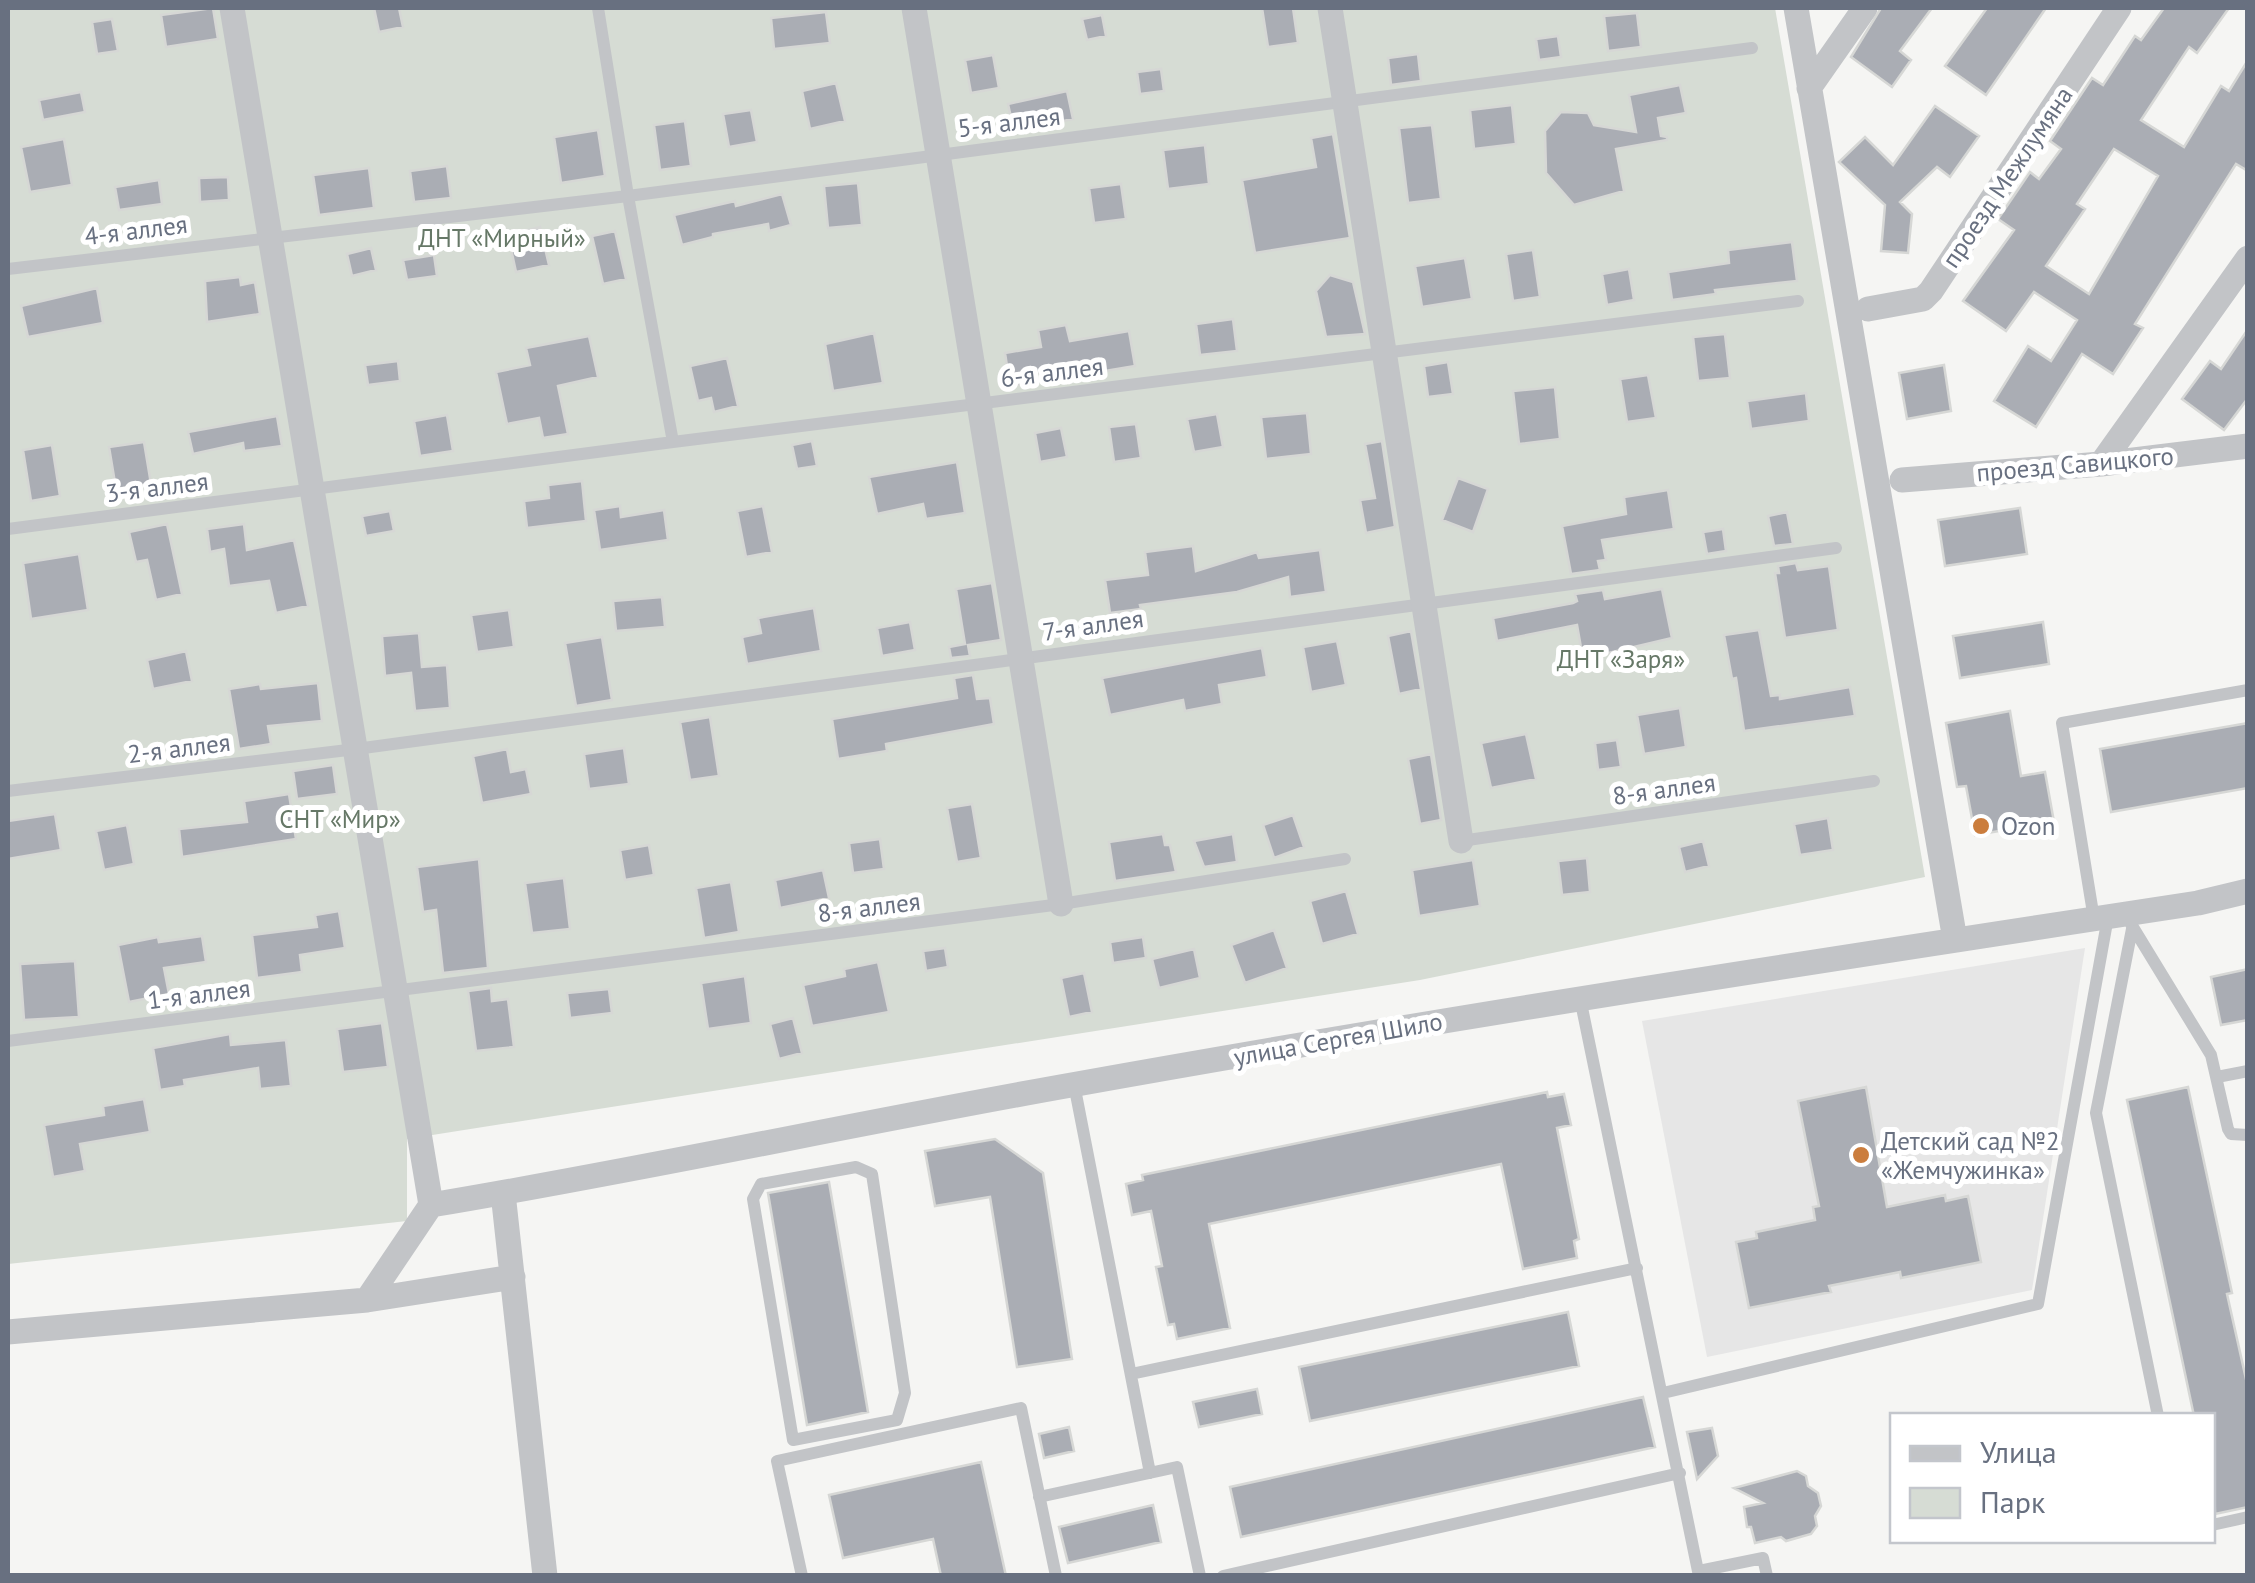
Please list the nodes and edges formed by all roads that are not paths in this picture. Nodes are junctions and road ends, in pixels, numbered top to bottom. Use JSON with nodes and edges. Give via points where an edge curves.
{"nodes":[{"id":1,"x":232,"y":8,"type":"edge"},
{"id":2,"x":598,"y":8,"type":"edge"},
{"id":3,"x":914,"y":8,"type":"edge"},
{"id":4,"x":1330,"y":8,"type":"edge"},
{"id":5,"x":1796,"y":8,"type":"edge"},
{"id":6,"x":1865,"y":8,"type":"edge"},
{"id":7,"x":2119,"y":8,"type":"edge"},
{"id":8,"x":1752,"y":48,"type":"dead end"},
{"id":9,"x":1809,"y":88,"type":"junction"},
{"id":10,"x":1345,"y":102,"type":"junction"},
{"id":11,"x":938,"y":153,"type":"junction"},
{"id":12,"x":628,"y":196,"type":"junction"},
{"id":13,"x":270,"y":236,"type":"junction"},
{"id":14,"x":2248,"y":258,"type":"edge"},
{"id":15,"x":8,"y":269,"type":"edge"},
{"id":16,"x":1798,"y":301,"type":"dead end"},
{"id":17,"x":1868,"y":309,"type":"dead end"},
{"id":18,"x":1384,"y":352,"type":"junction"},
{"id":19,"x":979,"y":404,"type":"junction"},
{"id":20,"x":673,"y":442,"type":"junction"},
{"id":21,"x":2248,"y":446,"type":"edge"},
{"id":22,"x":2101,"y":464,"type":"junction"},
{"id":23,"x":1902,"y":480,"type":"dead end"},
{"id":24,"x":313,"y":490,"type":"junction"},
{"id":25,"x":8,"y":529,"type":"edge"},
{"id":26,"x":1836,"y":548,"type":"dead end"},
{"id":27,"x":1424,"y":602,"type":"junction"},
{"id":28,"x":1021,"y":658,"type":"junction"},
{"id":29,"x":2248,"y":690,"type":"edge"},
{"id":30,"x":356,"y":749,"type":"junction"},
{"id":31,"x":1874,"y":781,"type":"dead end"},
{"id":32,"x":8,"y":791,"type":"edge"},
{"id":33,"x":1461,"y":841,"type":"joint"},
{"id":34,"x":1345,"y":859,"type":"dead end"},
{"id":35,"x":2248,"y":891,"type":"edge"},
{"id":36,"x":1061,"y":904,"type":"junction"},
{"id":37,"x":2116,"y":920,"type":"junction"},
{"id":38,"x":1956,"y":940,"type":"junction"},
{"id":39,"x":397,"y":992,"type":"junction"},
{"id":40,"x":1580,"y":998,"type":"junction"},
{"id":41,"x":8,"y":1041,"type":"edge"},
{"id":42,"x":2248,"y":1072,"type":"edge"},
{"id":43,"x":2217,"y":1077,"type":"junction"},
{"id":44,"x":1074,"y":1084,"type":"junction"},
{"id":45,"x":2248,"y":1134,"type":"edge"},
{"id":46,"x":504,"y":1193,"type":"junction"},
{"id":47,"x":431,"y":1205,"type":"junction"},
{"id":48,"x":1637,"y":1268,"type":"junction"},
{"id":49,"x":513,"y":1277,"type":"junction"},
{"id":50,"x":367,"y":1300,"type":"junction"},
{"id":51,"x":8,"y":1332,"type":"edge"},
{"id":52,"x":1131,"y":1374,"type":"junction"},
{"id":53,"x":1663,"y":1393,"type":"junction"},
{"id":54,"x":2157,"y":1413,"type":"edge"},
{"id":55,"x":793,"y":1440,"type":"junction"},
{"id":56,"x":796,"y":1457,"type":"junction"},
{"id":57,"x":1150,"y":1473,"type":"junction"},
{"id":58,"x":1680,"y":1473,"type":"junction"},
{"id":59,"x":1040,"y":1498,"type":"junction"},
{"id":60,"x":2248,"y":1517,"type":"edge"},
{"id":61,"x":2215,"y":1523,"type":"edge"},
{"id":62,"x":1699,"y":1573,"type":"edge"},
{"id":63,"x":544,"y":1576,"type":"edge"},
{"id":64,"x":802,"y":1576,"type":"edge"},
{"id":65,"x":1056,"y":1576,"type":"edge"},
{"id":66,"x":1200,"y":1576,"type":"edge"},
{"id":67,"x":1223,"y":1576,"type":"edge"},
{"id":68,"x":1767,"y":1576,"type":"edge"}],
"edges":[{"from":1,"to":13,"type":"street"},
{"from":2,"to":12,"type":"lane"},
{"from":3,"to":11,"type":"street"},
{"from":4,"to":10,"type":"street"},
{"from":5,"to":9,"type":"street"},
{"from":6,"to":9,"type":"street"},
{"from":7,"to":17,"type":"street","name":"проезд Межлумяна","via":[[1931,291],[1923,299]]},
{"from":8,"to":10,"type":"lane","name":"5-я аллея"},
{"from":9,"to":38,"type":"street"},
{"from":10,"to":11,"type":"lane","name":"5-я аллея"},
{"from":10,"to":18,"type":"street"},
{"from":11,"to":12,"type":"lane","name":"5-я аллея"},
{"from":11,"to":19,"type":"street"},
{"from":12,"to":13,"type":"lane","name":"5-я аллея"},
{"from":12,"to":20,"type":"lane"},
{"from":13,"to":15,"type":"lane","name":"4-я аллея"},
{"from":13,"to":24,"type":"street"},
{"from":14,"to":22,"type":"street"},
{"from":16,"to":18,"type":"lane","name":"6-я аллея"},
{"from":18,"to":19,"type":"lane","name":"6-я аллея"},
{"from":18,"to":27,"type":"street"},
{"from":19,"to":20,"type":"lane","name":"6-я аллея"},
{"from":19,"to":28,"type":"street"},
{"from":20,"to":24,"type":"lane","name":"6-я аллея"},
{"from":21,"to":22,"type":"street","name":"проезд Савицкого"},
{"from":22,"to":23,"type":"street","name":"проезд Савицкого"},
{"from":24,"to":25,"type":"lane","name":"3-я аллея"},
{"from":24,"to":30,"type":"street"},
{"from":26,"to":27,"type":"lane","name":"7-я аллея"},
{"from":27,"to":28,"type":"lane","name":"7-я аллея"},
{"from":27,"to":33,"type":"street"},
{"from":28,"to":30,"type":"lane","name":"7-я аллея"},
{"from":28,"to":36,"type":"street"},
{"from":29,"to":37,"type":"lane","via":[[2062,723]]},
{"from":30,"to":32,"type":"lane","name":"2-я аллея"},
{"from":30,"to":39,"type":"street"},
{"from":31,"to":33,"type":"lane","name":"8-я аллея"},
{"from":34,"to":36,"type":"lane","name":"8-я аллея"},
{"from":35,"to":37,"type":"street","name":"улица Сергея Шило"},
{"from":36,"to":39,"type":"lane","name":"8-я аллея"},
{"from":37,"to":38,"type":"street","name":"улица Сергея Шило"},
{"from":37,"to":43,"type":"lane","via":[[2207,1047]]},
{"from":37,"to":53,"type":"lane","via":[[2038,1304]]},
{"from":37,"to":54,"type":"lane","via":[[2096,1113]]},
{"from":38,"to":40,"type":"street","name":"улица Сергея Шило"},
{"from":39,"to":41,"type":"lane","name":"1-я аллея"},
{"from":39,"to":47,"type":"street"},
{"from":40,"to":44,"type":"street","name":"улица Сергея Шило"},
{"from":40,"to":48,"type":"lane"},
{"from":42,"to":43,"type":"lane"},
{"from":43,"to":45,"type":"lane","via":[[2228,1128]]},
{"from":44,"to":46,"type":"street","name":"улица Сергея Шило"},
{"from":44,"to":52,"type":"lane"},
{"from":46,"to":47,"type":"street","name":"улица Сергея Шило"},
{"from":46,"to":49,"type":"street"},
{"from":47,"to":50,"type":"street"},
{"from":48,"to":52,"type":"lane"},
{"from":48,"to":53,"type":"lane"},
{"from":49,"to":50,"type":"street"},
{"from":49,"to":63,"type":"street"},
{"from":50,"to":51,"type":"street"},
{"from":52,"to":57,"type":"lane"},
{"from":53,"to":58,"type":"lane"},
{"from":55,"to":55,"type":"lane","via":[[753,1199],[761,1184],[856,1167],[872,1174],[905,1393],[897,1420]]},
{"from":55,"to":56,"type":"lane"},
{"from":56,"to":59,"type":"lane","via":[[1021,1408]]},
{"from":56,"to":64,"type":"lane","via":[[777,1461]]},
{"from":57,"to":59,"type":"lane"},
{"from":57,"to":66,"type":"lane","via":[[1177,1468]]},
{"from":58,"to":62,"type":"lane"},
{"from":58,"to":67,"type":"lane"},
{"from":59,"to":65,"type":"lane"},
{"from":60,"to":61,"type":"lane"},
{"from":62,"to":68,"type":"lane","via":[[1763,1558]]}]}
